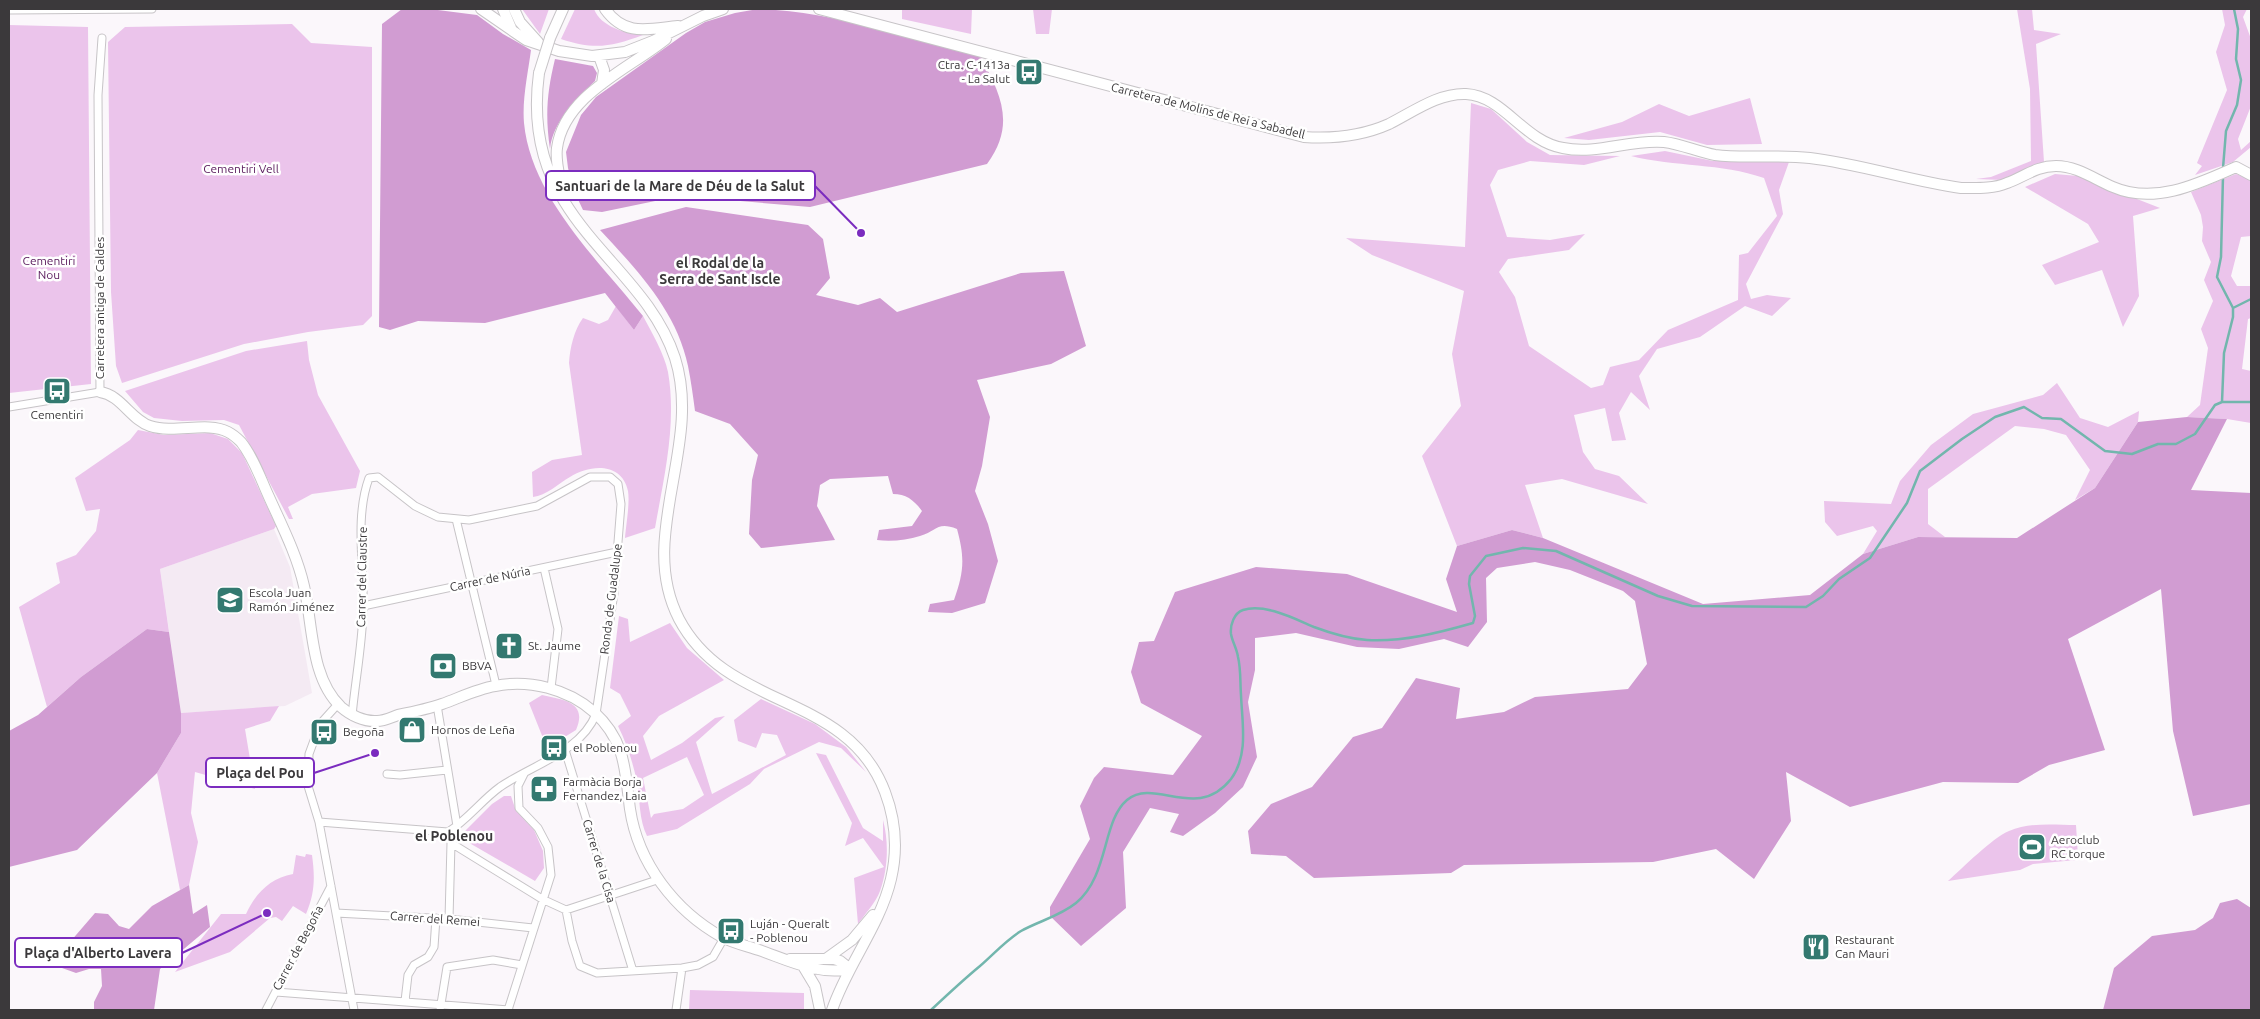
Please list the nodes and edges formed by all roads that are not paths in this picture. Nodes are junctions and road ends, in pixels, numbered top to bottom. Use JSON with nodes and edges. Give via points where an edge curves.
{"nodes":[{"id":1,"x":121,"y":9,"type":"edge"},
{"id":2,"x":152,"y":9,"type":"edge"},
{"id":3,"x":481,"y":9,"type":"edge"},
{"id":4,"x":503,"y":9,"type":"edge"},
{"id":5,"x":512,"y":9,"type":"edge"},
{"id":6,"x":563,"y":9,"type":"edge"},
{"id":7,"x":604,"y":9,"type":"edge"},
{"id":8,"x":723,"y":9,"type":"edge"},
{"id":9,"x":819,"y":9,"type":"edge"},
{"id":10,"x":9,"y":10,"type":"edge"},
{"id":11,"x":682,"y":26,"type":"junction"},
{"id":12,"x":516,"y":27,"type":"junction"},
{"id":13,"x":102,"y":38,"type":"dead end"},
{"id":14,"x":599,"y":56,"type":"junction"},
{"id":15,"x":602,"y":84,"type":"junction"},
{"id":16,"x":2251,"y":175,"type":"edge"},
{"id":17,"x":564,"y":201,"type":"junction"},
{"id":18,"x":100,"y":392,"type":"junction"},
{"id":19,"x":9,"y":407,"type":"edge"},
{"id":20,"x":456,"y":519,"type":"junction"},
{"id":21,"x":617,"y":552,"type":"junction"},
{"id":22,"x":544,"y":568,"type":"junction"},
{"id":23,"x":471,"y":583,"type":"junction"},
{"id":24,"x":363,"y":606,"type":"junction"},
{"id":25,"x":496,"y":685,"type":"junction"},
{"id":26,"x":551,"y":688,"type":"junction"},
{"id":27,"x":338,"y":704,"type":"junction"},
{"id":28,"x":438,"y":705,"type":"junction"},
{"id":29,"x":596,"y":714,"type":"junction"},
{"id":30,"x":352,"y":716,"type":"junction"},
{"id":31,"x":565,"y":750,"type":"junction"},
{"id":32,"x":447,"y":770,"type":"junction"},
{"id":33,"x":386,"y":774,"type":"dead end"},
{"id":34,"x":524,"y":774,"type":"junction"},
{"id":35,"x":319,"y":822,"type":"junction"},
{"id":36,"x":457,"y":826,"type":"junction"},
{"id":37,"x":658,"y":880,"type":"junction"},
{"id":38,"x":331,"y":886,"type":"junction"},
{"id":39,"x":610,"y":896,"type":"junction"},
{"id":40,"x":542,"y":898,"type":"junction"},
{"id":41,"x":885,"y":899,"type":"junction"},
{"id":42,"x":566,"y":910,"type":"junction"},
{"id":43,"x":336,"y":912,"type":"junction"},
{"id":44,"x":436,"y":918,"type":"junction"},
{"id":45,"x":449,"y":919,"type":"junction"},
{"id":46,"x":533,"y":928,"type":"junction"},
{"id":47,"x":724,"y":938,"type":"junction"},
{"id":48,"x":827,"y":958,"type":"junction"},
{"id":49,"x":787,"y":959,"type":"junction"},
{"id":50,"x":522,"y":965,"type":"junction"},
{"id":51,"x":804,"y":966,"type":"junction"},
{"id":52,"x":682,"y":968,"type":"junction"},
{"id":53,"x":850,"y":970,"type":"junction"},
{"id":54,"x":633,"y":971,"type":"junction"},
{"id":55,"x":276,"y":992,"type":"junction"},
{"id":56,"x":352,"y":997,"type":"junction"},
{"id":57,"x":405,"y":1001,"type":"junction"},
{"id":58,"x":440,"y":1007,"type":"edge"},
{"id":59,"x":266,"y":1010,"type":"edge"},
{"id":60,"x":354,"y":1010,"type":"edge"},
{"id":61,"x":509,"y":1010,"type":"edge"},
{"id":62,"x":676,"y":1010,"type":"edge"},
{"id":63,"x":820,"y":1010,"type":"edge"},
{"id":64,"x":832,"y":1010,"type":"edge"}],
"edges":[{"from":1,"to":2,"type":"street"},
{"from":1,"to":10,"type":"street"},
{"from":3,"to":12,"type":"main road"},
{"from":4,"to":12,"type":"main road"},
{"from":5,"to":12,"type":"main road"},
{"from":6,"to":17,"type":"main road","bridge":true,"via":[[539,73],[537,109],[540,139],[548,167]]},
{"from":7,"to":11,"type":"main road","via":[[617,23],[632,29]]},
{"from":8,"to":11,"type":"main road"},
{"from":9,"to":16,"type":"main road","name":"Carretera de Molins de Rei a Sabadell","via":[[1304,137],[1360,134],[1381,128],[1438,100],[1466,94],[1489,100],[1540,140],[1573,150],[1665,142],[1725,156],[1817,158],[1962,188],[2006,184],[2030,170],[2056,166],[2078,170],[2114,188],[2136,194],[2164,194],[2236,167]]},
{"from":11,"to":14,"type":"main road","via":[[625,52]]},
{"from":11,"to":15,"type":"main road"},
{"from":12,"to":14,"type":"main road","via":[[540,44],[573,54]]},
{"from":13,"to":18,"type":"street","name":"Carretera antiga de Caldes","via":[[98,95]]},
{"from":14,"to":15,"type":"main road","via":[[604,70]]},
{"from":15,"to":17,"type":"main road","via":[[574,111],[558,142],[557,163]]},
{"from":17,"to":41,"type":"main road","via":[[649,306],[676,361],[682,396],[682,427],[663,554],[668,590],[679,619],[696,644],[717,665],[744,683],[832,726],[867,760],[882,786],[893,819],[895,856]]},
{"from":18,"to":19,"type":"street"},
{"from":18,"to":27,"type":"main road","name":"Carretera antiga de Caldes","via":[[111,395],[149,426],[214,428],[228,432],[241,442],[298,562],[305,588],[312,646],[325,683]]},
{"from":20,"to":21,"type":"street","name":"Ronda de Guadalupe","via":[[469,520],[537,506],[590,477],[610,477],[618,484],[621,504]]},
{"from":20,"to":23,"type":"street"},
{"from":20,"to":24,"type":"street","name":"Carrer del Claustre","via":[[438,517],[415,506],[378,477],[370,478],[362,514]]},
{"from":21,"to":22,"type":"street","name":"Carrer de Núria"},
{"from":21,"to":29,"type":"street","name":"Ronda de Guadalupe"},
{"from":22,"to":23,"type":"street","name":"Carrer de Núria"},
{"from":22,"to":26,"type":"street","via":[[558,629]]},
{"from":23,"to":24,"type":"street","name":"Carrer de Núria"},
{"from":23,"to":25,"type":"street"},
{"from":24,"to":30,"type":"street","name":"Carrer del Claustre"},
{"from":25,"to":26,"type":"main road"},
{"from":25,"to":28,"type":"main road"},
{"from":26,"to":29,"type":"main road","via":[[578,700]]},
{"from":27,"to":30,"type":"main road","name":"Carretera antiga de Caldes"},
{"from":27,"to":35,"type":"street","name":"Carrer de Begoña","via":[[320,724],[309,754],[308,786]]},
{"from":28,"to":30,"type":"main road","via":[[376,721]]},
{"from":28,"to":32,"type":"street"},
{"from":29,"to":31,"type":"street","via":[[592,723]]},
{"from":29,"to":37,"type":"main road","via":[[616,739],[625,764],[630,813],[645,859]]},
{"from":31,"to":34,"type":"street"},
{"from":31,"to":39,"type":"street","name":"Carrer de la Cisa"},
{"from":32,"to":33,"type":"street"},
{"from":32,"to":36,"type":"street"},
{"from":34,"to":36,"type":"street","via":[[500,788]]},
{"from":34,"to":40,"type":"street","via":[[518,786],[519,808],[538,828],[548,847],[551,874]]},
{"from":35,"to":36,"type":"street","via":[[448,832]]},
{"from":35,"to":38,"type":"street","name":"Carrer de Begoña"},
{"from":37,"to":39,"type":"street"},
{"from":37,"to":47,"type":"main road","via":[[691,915]]},
{"from":38,"to":43,"type":"street","name":"Carrer de Begoña"},
{"from":38,"to":55,"type":"street","name":"Carrer de Begoña"},
{"from":39,"to":42,"type":"street"},
{"from":39,"to":54,"type":"street","name":"Carrer de la Cisa"},
{"from":40,"to":42,"type":"street"},
{"from":40,"to":45,"type":"street","via":[[451,843]]},
{"from":40,"to":46,"type":"street"},
{"from":41,"to":48,"type":"main road","via":[[860,932]]},
{"from":41,"to":53,"type":"main road"},
{"from":42,"to":54,"type":"street","via":[[580,966],[597,973]]},
{"from":43,"to":44,"type":"street","name":"Carrer del Remei"},
{"from":43,"to":56,"type":"street","name":"Carrer de Begoña"},
{"from":44,"to":45,"type":"street","name":"Carrer del Remei"},
{"from":44,"to":57,"type":"street","via":[[434,947],[408,975]]},
{"from":45,"to":46,"type":"street","name":"Carrer del Remei"},
{"from":46,"to":50,"type":"street"},
{"from":47,"to":49,"type":"main road"},
{"from":47,"to":52,"type":"street","via":[[713,957],[698,965]]},
{"from":48,"to":49,"type":"main road"},
{"from":48,"to":53,"type":"main road","via":[[840,960]]},
{"from":49,"to":51,"type":"main road"},
{"from":50,"to":58,"type":"street","via":[[492,960],[447,967]]},
{"from":50,"to":61,"type":"street"},
{"from":51,"to":53,"type":"main road","via":[[825,972]]},
{"from":51,"to":63,"type":"main road","via":[[815,986]]},
{"from":52,"to":54,"type":"street"},
{"from":52,"to":62,"type":"street"},
{"from":53,"to":64,"type":"main road"},
{"from":55,"to":56,"type":"street"},
{"from":55,"to":59,"type":"street","name":"Carrer de Begoña"},
{"from":56,"to":57,"type":"street"},
{"from":56,"to":60,"type":"street","name":"Carrer de Begoña"},
{"from":57,"to":58,"type":"street"},
{"from":58,"to":61,"type":"street"}]}
